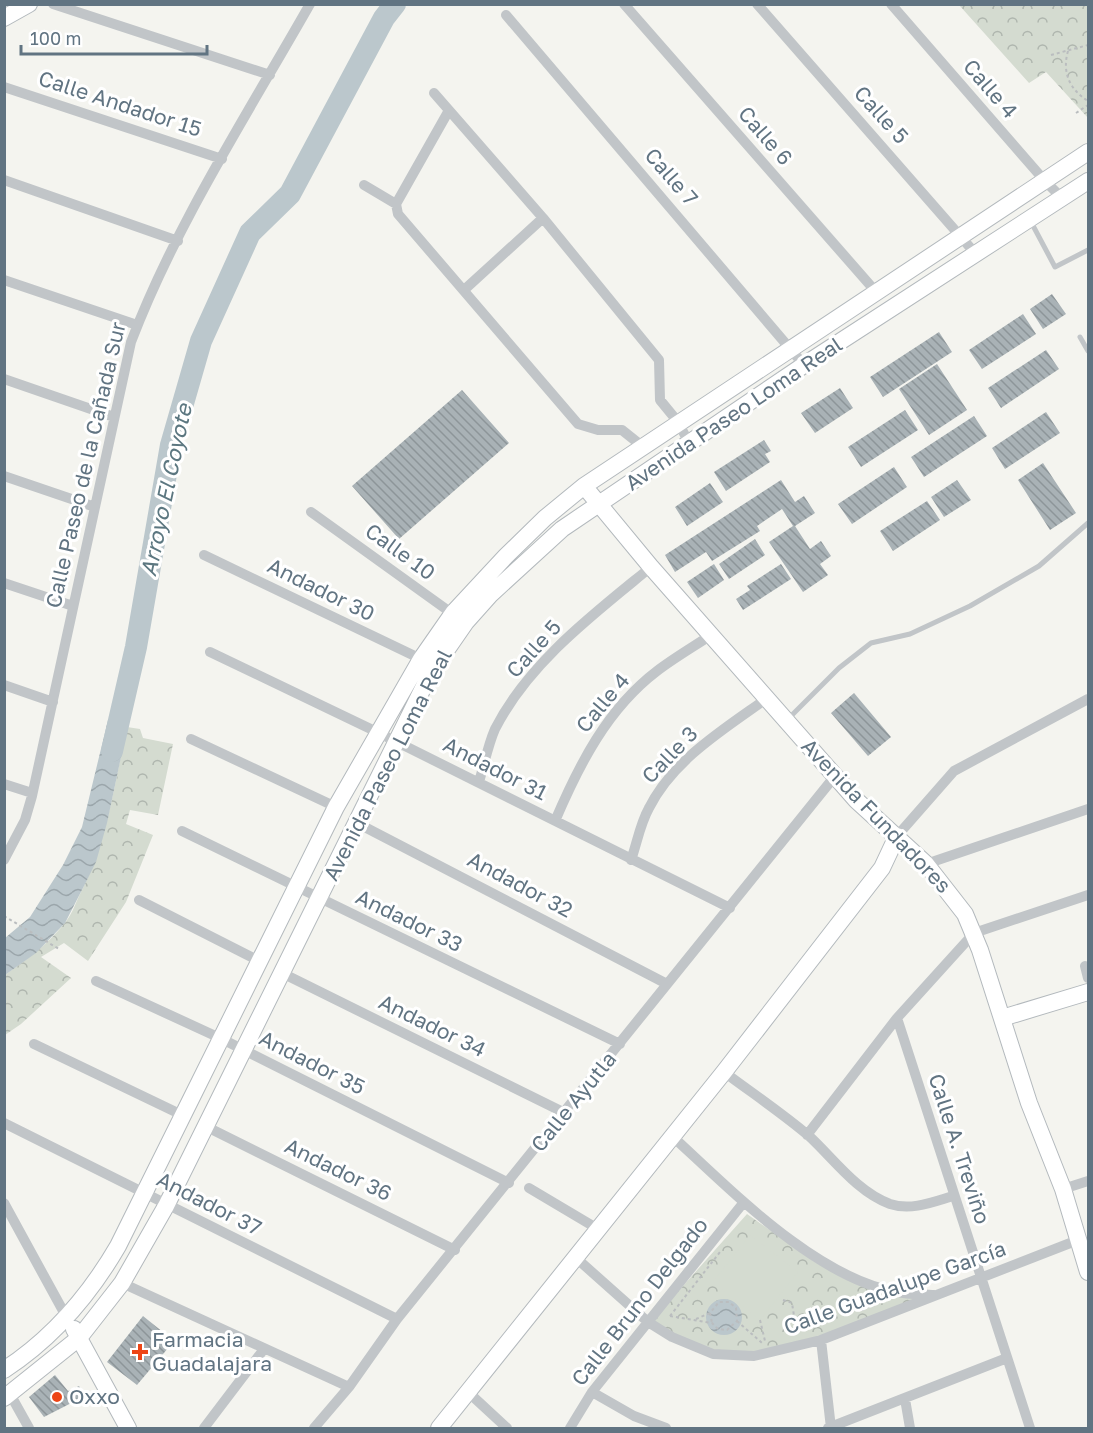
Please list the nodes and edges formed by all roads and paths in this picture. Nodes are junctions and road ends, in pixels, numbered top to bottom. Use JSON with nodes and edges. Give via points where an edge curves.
{"nodes":[{"id":1,"x":29,"y":4,"type":"edge"},
{"id":2,"x":53,"y":4,"type":"edge"},
{"id":3,"x":310,"y":4,"type":"edge"},
{"id":4,"x":624,"y":4,"type":"edge"},
{"id":5,"x":757,"y":4,"type":"edge"},
{"id":6,"x":891,"y":4,"type":"edge"},
{"id":7,"x":506,"y":15,"type":"dead end"},
{"id":8,"x":4,"y":18,"type":"edge"},
{"id":9,"x":1089,"y":45,"type":"edge"},
{"id":10,"x":1068,"y":51,"type":"junction"},
{"id":11,"x":1051,"y":55,"type":"dead end"},
{"id":12,"x":270,"y":75,"type":"junction"},
{"id":13,"x":4,"y":87,"type":"edge"},
{"id":14,"x":434,"y":93,"type":"dead end"},
{"id":15,"x":1089,"y":103,"type":"edge"},
{"id":16,"x":448,"y":112,"type":"junction"},
{"id":17,"x":1076,"y":112,"type":"dead end"},
{"id":18,"x":1089,"y":152,"type":"edge"},
{"id":19,"x":222,"y":159,"type":"junction"},
{"id":20,"x":4,"y":180,"type":"edge"},
{"id":21,"x":1044,"y":180,"type":"junction"},
{"id":22,"x":1089,"y":181,"type":"edge"},
{"id":23,"x":364,"y":185,"type":"dead end"},
{"id":24,"x":1062,"y":198,"type":"junction"},
{"id":25,"x":396,"y":204,"type":"junction"},
{"id":26,"x":543,"y":218,"type":"junction"},
{"id":27,"x":1029,"y":218,"type":"junction"},
{"id":28,"x":961,"y":236,"type":"junction"},
{"id":29,"x":178,"y":241,"type":"junction"},
{"id":30,"x":1089,"y":250,"type":"edge"},
{"id":31,"x":975,"y":253,"type":"junction"},
{"id":32,"x":4,"y":280,"type":"edge"},
{"id":33,"x":464,"y":290,"type":"junction"},
{"id":34,"x":877,"y":293,"type":"junction"},
{"id":35,"x":137,"y":325,"type":"junction"},
{"id":36,"x":1080,"y":337,"type":"dead end"},
{"id":37,"x":791,"y":347,"type":"junction"},
{"id":38,"x":1089,"y":351,"type":"edge"},
{"id":39,"x":804,"y":365,"type":"junction"},
{"id":40,"x":4,"y":379,"type":"edge"},
{"id":41,"x":114,"y":417,"type":"junction"},
{"id":42,"x":678,"y":422,"type":"junction"},
{"id":43,"x":689,"y":443,"type":"junction"},
{"id":44,"x":642,"y":446,"type":"junction"},
{"id":45,"x":4,"y":476,"type":"edge"},
{"id":46,"x":584,"y":486,"type":"junction"},
{"id":47,"x":599,"y":505,"type":"junction"},
{"id":48,"x":95,"y":507,"type":"junction"},
{"id":49,"x":311,"y":512,"type":"dead end"},
{"id":50,"x":1089,"y":523,"type":"edge"},
{"id":51,"x":204,"y":555,"type":"dead end"},
{"id":52,"x":651,"y":567,"type":"junction"},
{"id":53,"x":4,"y":582,"type":"edge"},
{"id":54,"x":485,"y":589,"type":"junction"},
{"id":55,"x":73,"y":606,"type":"junction"},
{"id":56,"x":459,"y":618,"type":"junction"},
{"id":57,"x":711,"y":635,"type":"junction"},
{"id":58,"x":210,"y":652,"type":"dead end"},
{"id":59,"x":421,"y":659,"type":"junction"},
{"id":60,"x":4,"y":685,"type":"edge"},
{"id":61,"x":766,"y":699,"type":"junction"},
{"id":62,"x":1089,"y":699,"type":"edge"},
{"id":63,"x":53,"y":702,"type":"junction"},
{"id":64,"x":785,"y":721,"type":"junction"},
{"id":65,"x":377,"y":732,"type":"junction"},
{"id":66,"x":191,"y":739,"type":"dead end"},
{"id":67,"x":398,"y":743,"type":"junction"},
{"id":68,"x":835,"y":776,"type":"junction"},
{"id":69,"x":479,"y":782,"type":"junction"},
{"id":70,"x":4,"y":784,"type":"edge"},
{"id":71,"x":32,"y":793,"type":"junction"},
{"id":72,"x":336,"y":807,"type":"junction"},
{"id":73,"x":1089,"y":809,"type":"edge"},
{"id":74,"x":555,"y":821,"type":"junction"},
{"id":75,"x":355,"y":822,"type":"junction"},
{"id":76,"x":182,"y":831,"type":"dead end"},
{"id":77,"x":897,"y":836,"type":"junction"},
{"id":78,"x":4,"y":860,"type":"edge"},
{"id":79,"x":631,"y":860,"type":"junction"},
{"id":80,"x":926,"y":864,"type":"junction"},
{"id":81,"x":296,"y":889,"type":"junction"},
{"id":82,"x":1089,"y":895,"type":"edge"},
{"id":83,"x":318,"y":899,"type":"junction"},
{"id":84,"x":139,"y":900,"type":"dead end"},
{"id":85,"x":730,"y":908,"type":"junction"},
{"id":86,"x":4,"y":916,"type":"edge"},
{"id":87,"x":974,"y":933,"type":"junction"},
{"id":88,"x":59,"y":949,"type":"dead end"},
{"id":89,"x":259,"y":962,"type":"junction"},
{"id":90,"x":1085,"y":966,"type":"dead end"},
{"id":91,"x":282,"y":973,"type":"junction"},
{"id":92,"x":1089,"y":978,"type":"edge"},
{"id":93,"x":96,"y":981,"type":"dead end"},
{"id":94,"x":666,"y":984,"type":"junction"},
{"id":95,"x":1089,"y":993,"type":"edge"},
{"id":96,"x":897,"y":1018,"type":"junction"},
{"id":97,"x":1002,"y":1018,"type":"junction"},
{"id":98,"x":222,"y":1039,"type":"junction"},
{"id":99,"x":34,"y":1044,"type":"dead end"},
{"id":100,"x":620,"y":1044,"type":"junction"},
{"id":101,"x":244,"y":1050,"type":"junction"},
{"id":102,"x":724,"y":1072,"type":"junction"},
{"id":103,"x":564,"y":1113,"type":"junction"},
{"id":104,"x":182,"y":1115,"type":"junction"},
{"id":105,"x":4,"y":1123,"type":"edge"},
{"id":106,"x":205,"y":1126,"type":"junction"},
{"id":107,"x":807,"y":1135,"type":"junction"},
{"id":108,"x":672,"y":1136,"type":"junction"},
{"id":109,"x":1089,"y":1181,"type":"edge"},
{"id":110,"x":509,"y":1182,"type":"junction"},
{"id":111,"x":529,"y":1188,"type":"dead end"},
{"id":112,"x":1063,"y":1189,"type":"junction"},
{"id":113,"x":144,"y":1194,"type":"junction"},
{"id":114,"x":953,"y":1196,"type":"junction"},
{"id":115,"x":744,"y":1202,"type":"junction"},
{"id":116,"x":4,"y":1203,"type":"edge"},
{"id":117,"x":166,"y":1206,"type":"junction"},
{"id":118,"x":598,"y":1229,"type":"junction"},
{"id":119,"x":1078,"y":1240,"type":"junction"},
{"id":120,"x":726,"y":1245,"type":"dead end"},
{"id":121,"x":455,"y":1250,"type":"junction"},
{"id":122,"x":575,"y":1257,"type":"junction"},
{"id":123,"x":1089,"y":1272,"type":"edge"},
{"id":124,"x":980,"y":1278,"type":"junction"},
{"id":125,"x":122,"y":1283,"type":"junction"},
{"id":126,"x":857,"y":1292,"type":"dead end"},
{"id":127,"x":937,"y":1295,"type":"junction"},
{"id":128,"x":783,"y":1300,"type":"dead end"},
{"id":129,"x":710,"y":1313,"type":"junction"},
{"id":130,"x":858,"y":1313,"type":"dead end"},
{"id":131,"x":67,"y":1318,"type":"junction"},
{"id":132,"x":397,"y":1319,"type":"junction"},
{"id":133,"x":696,"y":1319,"type":"junction"},
{"id":134,"x":760,"y":1320,"type":"dead end"},
{"id":135,"x":824,"y":1320,"type":"dead end"},
{"id":136,"x":737,"y":1321,"type":"junction"},
{"id":137,"x":648,"y":1322,"type":"junction"},
{"id":138,"x":834,"y":1322,"type":"dead end"},
{"id":139,"x":712,"y":1323,"type":"junction"},
{"id":140,"x":806,"y":1332,"type":"dead end"},
{"id":141,"x":797,"y":1335,"type":"junction"},
{"id":142,"x":79,"y":1338,"type":"junction"},
{"id":143,"x":787,"y":1339,"type":"dead end"},
{"id":144,"x":822,"y":1340,"type":"junction"},
{"id":145,"x":264,"y":1349,"type":"junction"},
{"id":146,"x":1007,"y":1358,"type":"junction"},
{"id":147,"x":4,"y":1370,"type":"edge"},
{"id":148,"x":349,"y":1387,"type":"junction"},
{"id":149,"x":468,"y":1392,"type":"junction"},
{"id":150,"x":592,"y":1392,"type":"junction"},
{"id":151,"x":7,"y":1396,"type":"edge"},
{"id":152,"x":905,"y":1399,"type":"junction"},
{"id":153,"x":29,"y":1428,"type":"edge"},
{"id":154,"x":128,"y":1428,"type":"edge"},
{"id":155,"x":204,"y":1428,"type":"edge"},
{"id":156,"x":314,"y":1428,"type":"edge"},
{"id":157,"x":439,"y":1428,"type":"edge"},
{"id":158,"x":507,"y":1428,"type":"edge"},
{"id":159,"x":570,"y":1428,"type":"edge"},
{"id":160,"x":666,"y":1428,"type":"edge"},
{"id":161,"x":830,"y":1428,"type":"edge"},
{"id":162,"x":910,"y":1428,"type":"edge"},
{"id":163,"x":1030,"y":1428,"type":"edge"}],
"edges":[{"from":1,"to":8,"type":"street"},
{"from":2,"to":12,"type":"street"},
{"from":3,"to":12,"type":"street","name":"Calle Paseo de la Cañada Sur"},
{"from":4,"to":34,"type":"street","name":"Calle 6"},
{"from":5,"to":28,"type":"street","name":"Calle 5"},
{"from":6,"to":21,"type":"street","name":"Calle 4"},
{"from":7,"to":37,"type":"street","name":"Calle 7"},
{"from":9,"to":10,"type":"path"},
{"from":10,"to":11,"type":"path"},
{"from":10,"to":15,"type":"path","via":[[1068,78],[1075,91]]},
{"from":12,"to":19,"type":"street","name":"Calle Paseo de la Cañada Sur"},
{"from":13,"to":19,"type":"street","name":"Calle Andador 15"},
{"from":14,"to":16,"type":"street"},
{"from":15,"to":17,"type":"path"},
{"from":16,"to":25,"type":"street"},
{"from":16,"to":26,"type":"street"},
{"from":18,"to":21,"type":"street","name":"Avenida Paseo Loma Real"},
{"from":19,"to":29,"type":"street","name":"Calle Paseo de la Cañada Sur"},
{"from":20,"to":29,"type":"street"},
{"from":21,"to":24,"type":"street","name":"Calle 4"},
{"from":21,"to":28,"type":"street","name":"Avenida Paseo Loma Real"},
{"from":22,"to":24,"type":"street","name":"Avenida Paseo Loma Real"},
{"from":23,"to":25,"type":"street"},
{"from":24,"to":27,"type":"street","name":"Avenida Paseo Loma Real"},
{"from":25,"to":33,"type":"street","via":[[399,214]]},
{"from":26,"to":33,"type":"street"},
{"from":26,"to":42,"type":"street","via":[[659,360],[660,400]]},
{"from":27,"to":30,"type":"lane","via":[[1055,267]]},
{"from":27,"to":31,"type":"street","name":"Avenida Paseo Loma Real"},
{"from":28,"to":31,"type":"street","name":"Calle 5"},
{"from":28,"to":34,"type":"street","name":"Avenida Paseo Loma Real"},
{"from":29,"to":35,"type":"street","name":"Calle Paseo de la Cañada Sur"},
{"from":31,"to":39,"type":"street","name":"Avenida Paseo Loma Real"},
{"from":32,"to":35,"type":"street"},
{"from":33,"to":44,"type":"street","via":[[578,424],[598,430],[622,430]]},
{"from":34,"to":37,"type":"street","name":"Avenida Paseo Loma Real"},
{"from":35,"to":41,"type":"street","name":"Calle Paseo de la Cañada Sur"},
{"from":36,"to":38,"type":"lane"},
{"from":37,"to":39,"type":"street","name":"Calle 7"},
{"from":37,"to":42,"type":"street","name":"Avenida Paseo Loma Real"},
{"from":39,"to":43,"type":"street","name":"Avenida Paseo Loma Real"},
{"from":40,"to":41,"type":"street"},
{"from":41,"to":48,"type":"street","name":"Calle Paseo de la Cañada Sur"},
{"from":42,"to":43,"type":"street"},
{"from":42,"to":44,"type":"street","name":"Avenida Paseo Loma Real"},
{"from":43,"to":47,"type":"street","name":"Avenida Paseo Loma Real"},
{"from":44,"to":46,"type":"street","name":"Avenida Paseo Loma Real"},
{"from":45,"to":48,"type":"street"},
{"from":46,"to":47,"type":"street","name":"Avenida Fundadores"},
{"from":46,"to":54,"type":"street","name":"Avenida Paseo Loma Real","via":[[545,518]]},
{"from":47,"to":52,"type":"street","name":"Avenida Fundadores"},
{"from":47,"to":54,"type":"street","name":"Avenida Paseo Loma Real"},
{"from":48,"to":55,"type":"street","name":"Calle Paseo de la Cañada Sur"},
{"from":49,"to":56,"type":"street","name":"Calle 10"},
{"from":50,"to":64,"type":"lane","via":[[1039,566],[970,606],[910,634],[871,643]]},
{"from":51,"to":59,"type":"street","name":"Andador 30"},
{"from":52,"to":57,"type":"street","name":"Avenida Fundadores"},
{"from":52,"to":69,"type":"street","name":"Calle 5","via":[[535,672],[495,730]]},
{"from":53,"to":55,"type":"street"},
{"from":54,"to":56,"type":"street","name":"Avenida Paseo Loma Real"},
{"from":55,"to":63,"type":"street","name":"Calle Paseo de la Cañada Sur"},
{"from":56,"to":59,"type":"street","name":"Avenida Paseo Loma Real"},
{"from":56,"to":67,"type":"street","name":"Avenida Paseo Loma Real"},
{"from":57,"to":61,"type":"street","name":"Avenida Fundadores"},
{"from":57,"to":74,"type":"street","name":"Calle 4","via":[[657,671],[611,717],[578,767]]},
{"from":58,"to":65,"type":"street","name":"Andador 31"},
{"from":59,"to":65,"type":"street","name":"Avenida Paseo Loma Real"},
{"from":60,"to":63,"type":"street"},
{"from":61,"to":64,"type":"street","name":"Avenida Fundadores"},
{"from":61,"to":79,"type":"street","name":"Calle 3","via":[[690,757],[669,780],[649,807]]},
{"from":62,"to":77,"type":"street","via":[[954,771]]},
{"from":63,"to":71,"type":"street","name":"Calle Paseo de la Cañada Sur"},
{"from":64,"to":68,"type":"street","name":"Avenida Fundadores"},
{"from":65,"to":67,"type":"street","name":"Andador 31"},
{"from":65,"to":72,"type":"street","name":"Avenida Paseo Loma Real"},
{"from":66,"to":72,"type":"street"},
{"from":67,"to":69,"type":"street","name":"Andador 31"},
{"from":67,"to":75,"type":"street","name":"Avenida Paseo Loma Real"},
{"from":68,"to":77,"type":"street","name":"Avenida Fundadores"},
{"from":68,"to":85,"type":"street","name":"Calle Ayutla"},
{"from":69,"to":74,"type":"street","name":"Andador 31"},
{"from":70,"to":71,"type":"street"},
{"from":71,"to":78,"type":"street","name":"Calle Paseo de la Cañada Sur","via":[[25,820]]},
{"from":72,"to":81,"type":"street","name":"Avenida Paseo Loma Real"},
{"from":73,"to":80,"type":"street"},
{"from":74,"to":79,"type":"street","name":"Andador 31"},
{"from":75,"to":83,"type":"street","name":"Avenida Paseo Loma Real"},
{"from":75,"to":94,"type":"street","name":"Andador 32"},
{"from":76,"to":81,"type":"street","name":"Andador 33"},
{"from":77,"to":80,"type":"street","name":"Avenida Fundadores"},
{"from":77,"to":102,"type":"street","via":[[882,868]]},
{"from":79,"to":85,"type":"street","name":"Andador 31"},
{"from":80,"to":87,"type":"street","name":"Avenida Fundadores","via":[[957,900]]},
{"from":81,"to":83,"type":"street","name":"Andador 33"},
{"from":81,"to":89,"type":"street","name":"Avenida Paseo Loma Real"},
{"from":82,"to":87,"type":"street"},
{"from":83,"to":91,"type":"street","name":"Avenida Paseo Loma Real"},
{"from":83,"to":100,"type":"street","name":"Andador 33"},
{"from":84,"to":89,"type":"street"},
{"from":85,"to":94,"type":"street","name":"Calle Ayutla"},
{"from":86,"to":88,"type":"path"},
{"from":87,"to":96,"type":"street"},
{"from":87,"to":97,"type":"street","name":"Avenida Fundadores"},
{"from":89,"to":98,"type":"street","name":"Avenida Paseo Loma Real"},
{"from":90,"to":92,"type":"street"},
{"from":91,"to":101,"type":"street","name":"Avenida Paseo Loma Real"},
{"from":91,"to":103,"type":"street","name":"Andador 34"},
{"from":93,"to":98,"type":"street","name":"Andador 35"},
{"from":94,"to":100,"type":"street","name":"Calle Ayutla"},
{"from":95,"to":97,"type":"street"},
{"from":96,"to":107,"type":"street"},
{"from":96,"to":114,"type":"street","name":"Calle A. Treviño"},
{"from":97,"to":112,"type":"street","name":"Avenida Fundadores","via":[[1029,1103]]},
{"from":98,"to":101,"type":"street","name":"Andador 35"},
{"from":98,"to":104,"type":"street","name":"Avenida Paseo Loma Real"},
{"from":99,"to":104,"type":"street"},
{"from":100,"to":103,"type":"street","name":"Calle Ayutla"},
{"from":101,"to":106,"type":"street","name":"Avenida Paseo Loma Real"},
{"from":101,"to":110,"type":"street","name":"Andador 35"},
{"from":102,"to":107,"type":"street"},
{"from":102,"to":108,"type":"street"},
{"from":103,"to":110,"type":"street","name":"Calle Ayutla"},
{"from":104,"to":113,"type":"street","name":"Avenida Paseo Loma Real"},
{"from":105,"to":113,"type":"street","name":"Andador 37"},
{"from":106,"to":117,"type":"street","name":"Avenida Paseo Loma Real"},
{"from":106,"to":121,"type":"street","name":"Andador 36"},
{"from":107,"to":114,"type":"street","via":[[861,1186],[891,1204],[924,1205]]},
{"from":108,"to":115,"type":"street"},
{"from":108,"to":118,"type":"street"},
{"from":109,"to":112,"type":"street"},
{"from":110,"to":121,"type":"street","name":"Calle Ayutla"},
{"from":111,"to":118,"type":"street"},
{"from":112,"to":119,"type":"street","name":"Avenida Fundadores"},
{"from":113,"to":117,"type":"street","name":"Andador 37"},
{"from":113,"to":131,"type":"street","name":"Avenida Paseo Loma Real","via":[[96,1284]]},
{"from":114,"to":124,"type":"street","name":"Calle A. Treviño"},
{"from":115,"to":127,"type":"street","via":[[839,1270],[897,1293]]},
{"from":115,"to":137,"type":"street","name":"Calle Bruno Delgado"},
{"from":116,"to":131,"type":"street"},
{"from":117,"to":125,"type":"street","name":"Avenida Paseo Loma Real"},
{"from":117,"to":132,"type":"street","name":"Andador 37"},
{"from":118,"to":122,"type":"street"},
{"from":119,"to":123,"type":"street","name":"Avenida Fundadores"},
{"from":119,"to":124,"type":"street","name":"Calle Guadalupe García"},
{"from":120,"to":133,"type":"path","via":[[670,1316]]},
{"from":121,"to":132,"type":"street","name":"Calle Ayutla"},
{"from":122,"to":137,"type":"street","name":"Calle Guadalupe García"},
{"from":122,"to":149,"type":"street"},
{"from":124,"to":127,"type":"street","name":"Calle Guadalupe García"},
{"from":124,"to":146,"type":"street","name":"Calle A. Treviño"},
{"from":125,"to":142,"type":"street","name":"Avenida Paseo Loma Real"},
{"from":125,"to":145,"type":"street"},
{"from":126,"to":130,"type":"path","via":[[877,1302]]},
{"from":127,"to":144,"type":"street","name":"Calle Guadalupe García"},
{"from":128,"to":141,"type":"path","via":[[792,1303]]},
{"from":129,"to":133,"type":"path"},
{"from":129,"to":136,"type":"path","via":[[719,1302],[729,1302],[736,1308]]},
{"from":129,"to":139,"type":"path"},
{"from":131,"to":142,"type":"street"},
{"from":131,"to":147,"type":"street","name":"Avenida Paseo Loma Real"},
{"from":132,"to":148,"type":"street","name":"Calle Ayutla"},
{"from":133,"to":139,"type":"path"},
{"from":134,"to":136,"type":"path","via":[[766,1346]]},
{"from":135,"to":138,"type":"path"},
{"from":136,"to":139,"type":"path","via":[[727,1330]]},
{"from":137,"to":144,"type":"street","name":"Calle Guadalupe García","via":[[713,1354],[754,1356]]},
{"from":137,"to":150,"type":"street","name":"Calle Bruno Delgado"},
{"from":140,"to":141,"type":"path"},
{"from":141,"to":143,"type":"path"},
{"from":142,"to":151,"type":"street","name":"Avenida Paseo Loma Real"},
{"from":142,"to":154,"type":"street"},
{"from":144,"to":161,"type":"street"},
{"from":145,"to":148,"type":"street"},
{"from":145,"to":155,"type":"street"},
{"from":146,"to":152,"type":"street"},
{"from":146,"to":163,"type":"street","name":"Calle A. Treviño"},
{"from":148,"to":156,"type":"street","name":"Calle Ayutla"},
{"from":149,"to":157,"type":"street"},
{"from":149,"to":158,"type":"street"},
{"from":150,"to":159,"type":"street","name":"Calle Bruno Delgado"},
{"from":150,"to":160,"type":"street","via":[[634,1416]]},
{"from":151,"to":153,"type":"street"},
{"from":152,"to":161,"type":"street"},
{"from":152,"to":162,"type":"street"}]}
